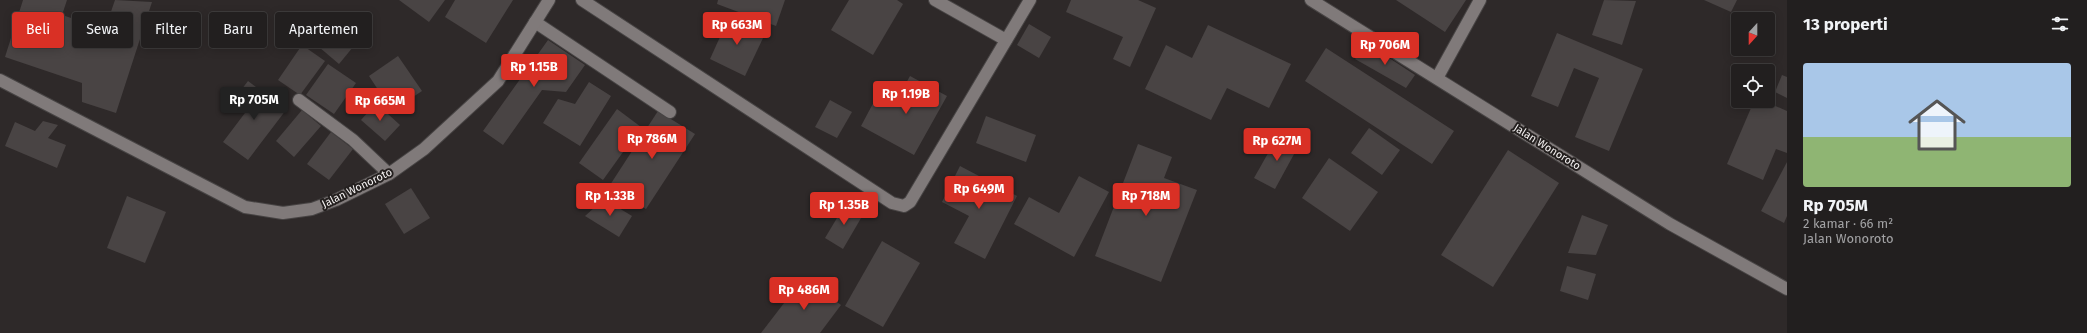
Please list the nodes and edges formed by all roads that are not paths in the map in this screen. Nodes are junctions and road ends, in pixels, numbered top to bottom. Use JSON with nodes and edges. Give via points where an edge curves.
{"nodes":[{"id":1,"x":549,"y":0,"type":"edge"},
{"id":2,"x":582,"y":0,"type":"edge"},
{"id":3,"x":935,"y":0,"type":"edge"},
{"id":4,"x":1030,"y":0,"type":"edge"},
{"id":5,"x":1311,"y":0,"type":"edge"},
{"id":6,"x":1480,"y":0,"type":"edge"},
{"id":7,"x":535,"y":22,"type":"junction"},
{"id":8,"x":1006,"y":40,"type":"junction"},
{"id":9,"x":1437,"y":78,"type":"junction"},
{"id":10,"x":0,"y":80,"type":"edge"},
{"id":11,"x":299,"y":100,"type":"dead end"},
{"id":12,"x":670,"y":112,"type":"dead end"},
{"id":13,"x":389,"y":174,"type":"junction"},
{"id":14,"x":1787,"y":289,"type":"edge"}],
"edges":[{"from":1,"to":7,"type":"street","name":"Jalan Wonoroto"},
{"from":2,"to":8,"type":"street","via":[[892,203],[904,206],[910,202]]},
{"from":3,"to":8,"type":"street"},
{"from":4,"to":8,"type":"street"},
{"from":5,"to":9,"type":"street","name":"Jalan Wonoroto"},
{"from":6,"to":9,"type":"street"},
{"from":7,"to":12,"type":"street"},
{"from":7,"to":13,"type":"street","name":"Jalan Wonoroto","via":[[498,81],[424,149]]},
{"from":9,"to":14,"type":"street","name":"Jalan Wonoroto","via":[[1670,224]]},
{"from":10,"to":13,"type":"street","name":"Jalan Wonoroto","via":[[245,207],[283,213],[312,209]]},
{"from":11,"to":13,"type":"street","via":[[353,140]]}]}
